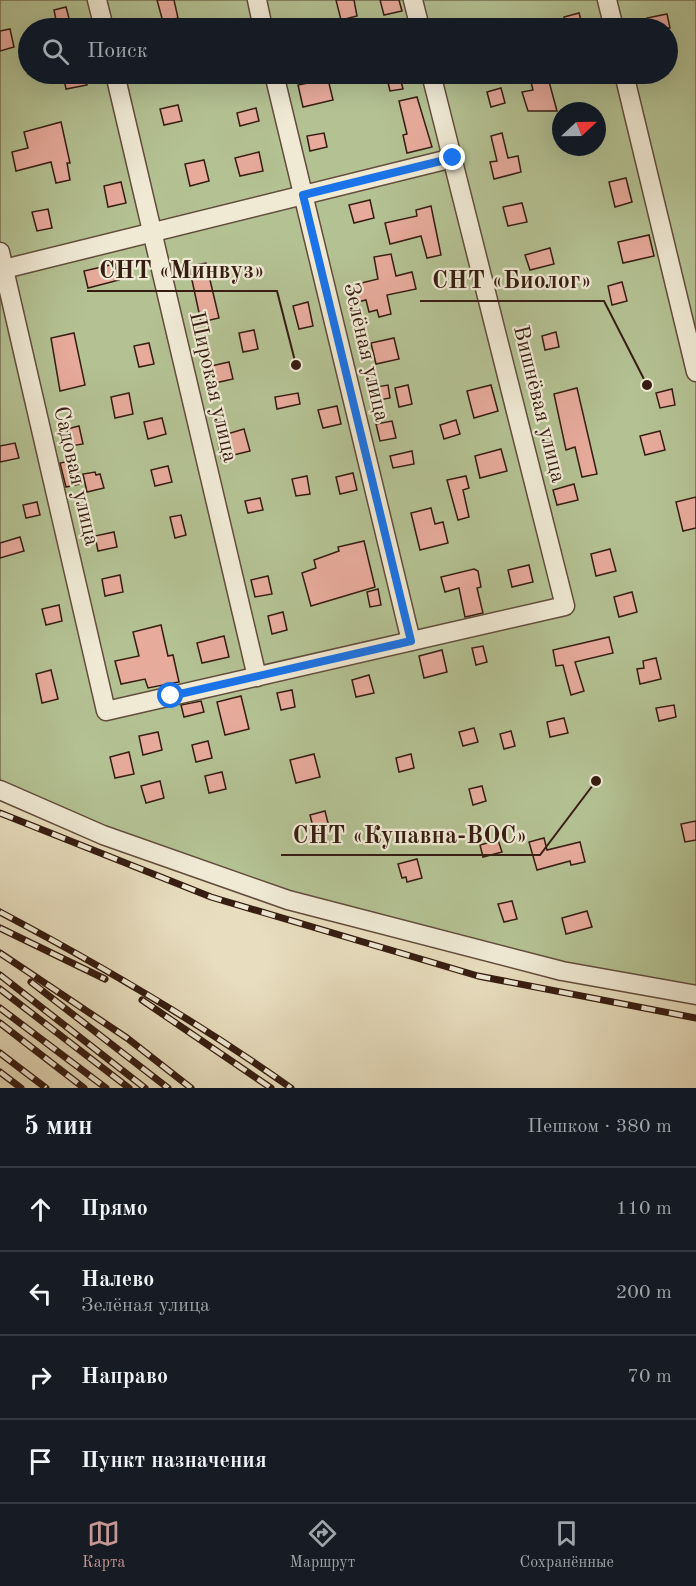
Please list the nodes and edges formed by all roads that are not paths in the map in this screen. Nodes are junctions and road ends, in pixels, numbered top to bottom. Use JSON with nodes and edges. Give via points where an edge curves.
{"nodes":[{"id":1,"x":97,"y":0,"type":"edge"},
{"id":2,"x":257,"y":0,"type":"edge"},
{"id":3,"x":413,"y":0,"type":"edge"},
{"id":4,"x":607,"y":0,"type":"edge"},
{"id":5,"x":102,"y":18,"type":"edge"},
{"id":6,"x":262,"y":18,"type":"edge"},
{"id":7,"x":418,"y":18,"type":"edge"},
{"id":8,"x":612,"y":18,"type":"edge"},
{"id":9,"x":117,"y":84,"type":"edge"},
{"id":10,"x":276,"y":84,"type":"edge"},
{"id":11,"x":434,"y":84,"type":"edge"},
{"id":12,"x":626,"y":84,"type":"edge"},
{"id":13,"x":453,"y":158,"type":"junction"},
{"id":14,"x":303,"y":195,"type":"junction"},
{"id":15,"x":152,"y":232,"type":"junction"},
{"id":16,"x":1,"y":264,"type":"edge"},
{"id":17,"x":696,"y":372,"type":"edge"},
{"id":18,"x":411,"y":641,"type":"junction"},
{"id":19,"x":257,"y":677,"type":"junction"},
{"id":20,"x":0,"y":790,"type":"edge"},
{"id":21,"x":696,"y":995,"type":"edge"}],
"edges":[{"from":1,"to":5,"type":"street"},
{"from":2,"to":6,"type":"street"},
{"from":3,"to":7,"type":"street"},
{"from":4,"to":8,"type":"street"},
{"from":9,"to":15,"type":"street","name":"Широкая улица"},
{"from":10,"to":14,"type":"street","name":"Зелёная улица"},
{"from":11,"to":13,"type":"street","name":"Вишнёвая улица"},
{"from":12,"to":17,"type":"street"},
{"from":13,"to":14,"type":"street"},
{"from":13,"to":18,"type":"street","name":"Вишнёвая улица","via":[[565,606]]},
{"from":14,"to":15,"type":"street"},
{"from":14,"to":18,"type":"street","name":"Зелёная улица"},
{"from":15,"to":16,"type":"street"},
{"from":15,"to":19,"type":"street","name":"Широкая улица"},
{"from":16,"to":19,"type":"street","name":"Садовая улица","via":[[106,711]]},
{"from":18,"to":19,"type":"street"},
{"from":20,"to":21,"type":"street","via":[[103,835],[288,900],[562,970]]}]}
